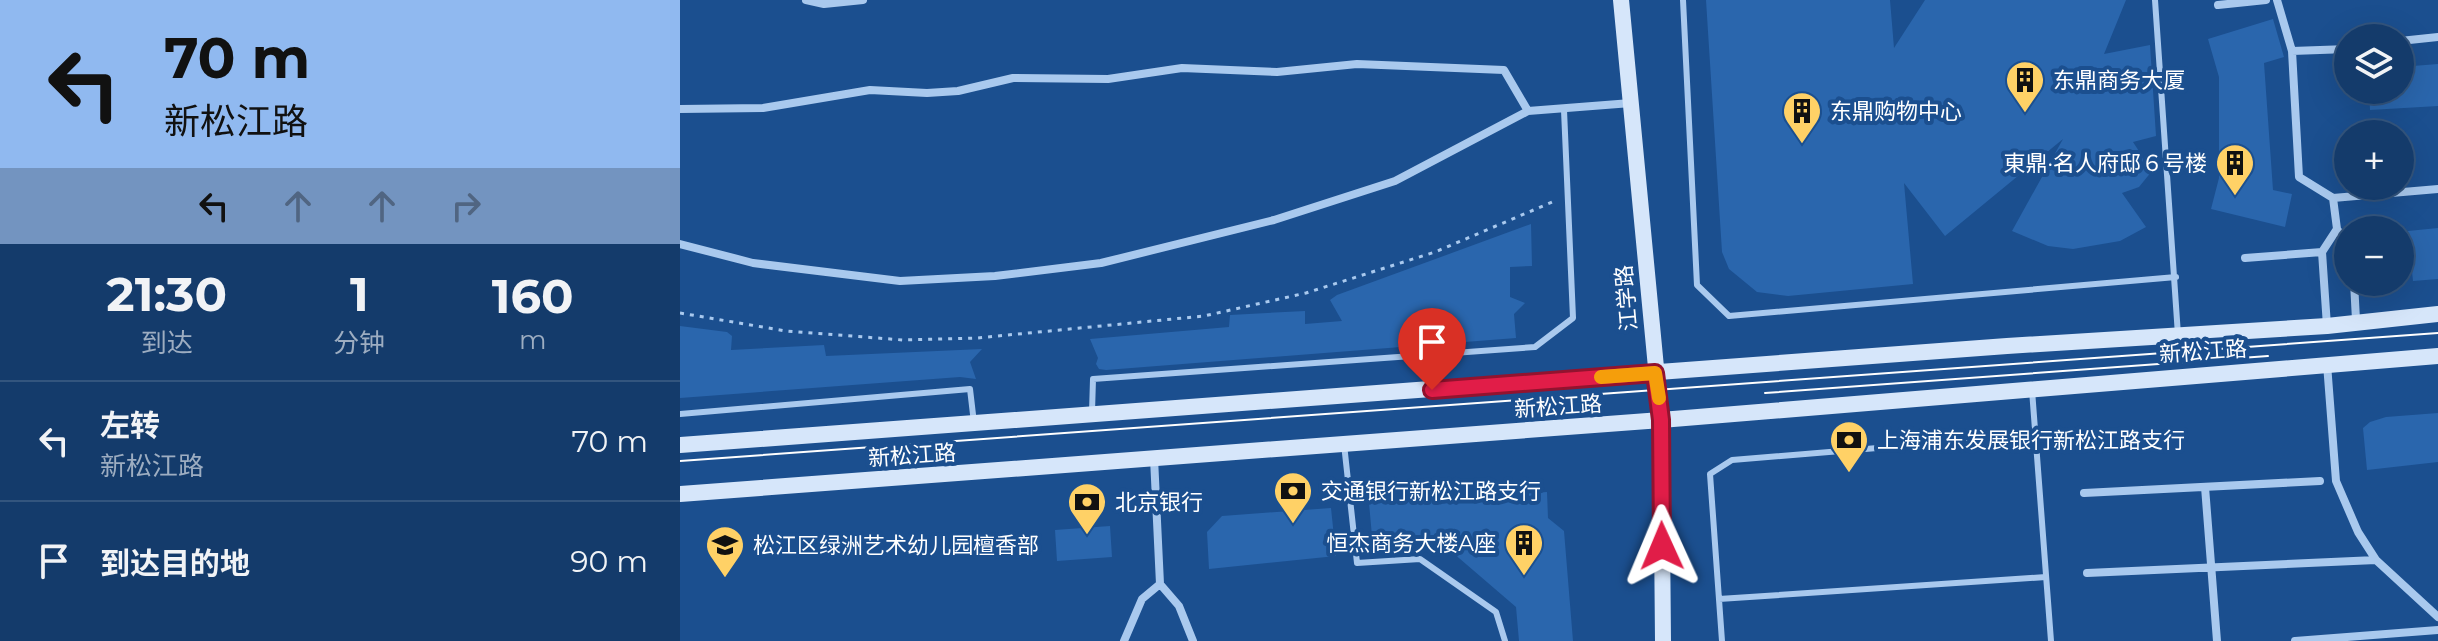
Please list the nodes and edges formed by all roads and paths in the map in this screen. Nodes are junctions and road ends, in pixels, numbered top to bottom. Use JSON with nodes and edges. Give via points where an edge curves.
{"nodes":[{"id":1,"x":806,"y":0,"type":"edge"},
{"id":2,"x":863,"y":0,"type":"edge"},
{"id":3,"x":1621,"y":0,"type":"edge"},
{"id":4,"x":1683,"y":0,"type":"edge"},
{"id":5,"x":2155,"y":0,"type":"edge"},
{"id":6,"x":2266,"y":0,"type":"edge"},
{"id":7,"x":2277,"y":0,"type":"edge"},
{"id":8,"x":2218,"y":5,"type":"dead end"},
{"id":9,"x":2438,"y":37,"type":"edge"},
{"id":10,"x":2414,"y":40,"type":"edge"},
{"id":11,"x":2334,"y":50,"type":"edge"},
{"id":12,"x":2292,"y":51,"type":"junction"},
{"id":13,"x":1631,"y":103,"type":"junction"},
{"id":14,"x":680,"y":109,"type":"edge"},
{"id":15,"x":1564,"y":110,"type":"junction"},
{"id":16,"x":1528,"y":111,"type":"junction"},
{"id":17,"x":2438,"y":189,"type":"edge"},
{"id":18,"x":1568,"y":195,"type":"junction"},
{"id":19,"x":2333,"y":198,"type":"junction"},
{"id":20,"x":2335,"y":216,"type":"edge"},
{"id":21,"x":2334,"y":234,"type":"edge"},
{"id":22,"x":680,"y":244,"type":"edge"},
{"id":23,"x":2322,"y":252,"type":"junction"},
{"id":24,"x":2245,"y":258,"type":"dead end"},
{"id":25,"x":2176,"y":277,"type":"junction"},
{"id":26,"x":2355,"y":296,"type":"edge"},
{"id":27,"x":680,"y":313,"type":"edge"},
{"id":28,"x":2438,"y":314,"type":"edge"},
{"id":29,"x":2356,"y":320,"type":"junction"},
{"id":30,"x":2327,"y":326,"type":"junction"},
{"id":31,"x":2178,"y":335,"type":"junction"},
{"id":32,"x":2438,"y":356,"type":"edge"},
{"id":33,"x":2327,"y":363,"type":"junction"},
{"id":34,"x":1655,"y":373,"type":"junction"},
{"id":35,"x":2032,"y":386,"type":"junction"},
{"id":36,"x":680,"y":414,"type":"edge"},
{"id":37,"x":1092,"y":416,"type":"junction"},
{"id":38,"x":1661,"y":420,"type":"junction"},
{"id":39,"x":974,"y":423,"type":"junction"},
{"id":40,"x":2035,"y":435,"type":"junction"},
{"id":41,"x":1344,"y":444,"type":"junction"},
{"id":42,"x":680,"y":445,"type":"edge"},
{"id":43,"x":1154,"y":457,"type":"junction"},
{"id":44,"x":2320,"y":481,"type":"dead end"},
{"id":45,"x":2205,"y":487,"type":"junction"},
{"id":46,"x":2084,"y":493,"type":"dead end"},
{"id":47,"x":680,"y":494,"type":"edge"},
{"id":48,"x":2376,"y":560,"type":"junction"},
{"id":49,"x":2211,"y":567,"type":"junction"},
{"id":50,"x":2087,"y":573,"type":"dead end"},
{"id":51,"x":2046,"y":577,"type":"junction"},
{"id":52,"x":1160,"y":584,"type":"junction"},
{"id":53,"x":1719,"y":599,"type":"junction"},
{"id":54,"x":2438,"y":617,"type":"edge"},
{"id":55,"x":2438,"y":630,"type":"edge"},
{"id":56,"x":1124,"y":641,"type":"edge"},
{"id":57,"x":1193,"y":641,"type":"edge"},
{"id":58,"x":1505,"y":641,"type":"edge"},
{"id":59,"x":1663,"y":641,"type":"edge"},
{"id":60,"x":1722,"y":641,"type":"edge"},
{"id":61,"x":2051,"y":641,"type":"edge"},
{"id":62,"x":2217,"y":641,"type":"edge"},
{"id":63,"x":2295,"y":641,"type":"edge"}],
"edges":[{"from":1,"to":2,"type":"street"},
{"from":3,"to":13,"type":"main road","name":"江学路"},
{"from":4,"to":25,"type":"lane","via":[[1697,285],[1729,316]]},
{"from":5,"to":25,"type":"lane"},
{"from":6,"to":8,"type":"street"},
{"from":7,"to":12,"type":"street"},
{"from":9,"to":10,"type":"street"},
{"from":11,"to":12,"type":"street"},
{"from":12,"to":19,"type":"street","via":[[2299,177]]},
{"from":13,"to":15,"type":"street"},
{"from":13,"to":34,"type":"main road","name":"江学路"},
{"from":14,"to":16,"type":"street","via":[[763,108],[870,90],[958,91],[1013,78],[1108,79],[1182,68],[1277,72],[1357,64],[1504,70]]},
{"from":15,"to":16,"type":"street"},
{"from":15,"to":18,"type":"lane"},
{"from":16,"to":22,"type":"street","via":[[1395,181],[1274,220],[1101,263],[900,281],[753,263]]},
{"from":17,"to":19,"type":"street"},
{"from":18,"to":27,"type":"path","via":[[1435,252],[1306,293],[1204,316],[903,340],[786,331]]},
{"from":18,"to":37,"type":"lane","via":[[1573,318],[1535,347],[1093,379]]},
{"from":19,"to":20,"type":"street"},
{"from":21,"to":23,"type":"street"},
{"from":23,"to":24,"type":"street"},
{"from":23,"to":30,"type":"street"},
{"from":25,"to":31,"type":"lane"},
{"from":26,"to":29,"type":"street"},
{"from":28,"to":29,"type":"main road","name":"新松江路"},
{"from":29,"to":30,"type":"main road","name":"新松江路"},
{"from":30,"to":31,"type":"main road","name":"新松江路"},
{"from":31,"to":34,"type":"main road","name":"新松江路"},
{"from":32,"to":33,"type":"main road","name":"新松江路"},
{"from":33,"to":35,"type":"main road","name":"新松江路"},
{"from":33,"to":48,"type":"street","via":[[2336,481]]},
{"from":34,"to":37,"type":"main road","name":"新松江路"},
{"from":34,"to":38,"type":"main road","name":"江学路"},
{"from":35,"to":38,"type":"main road","name":"新松江路"},
{"from":35,"to":40,"type":"lane"},
{"from":36,"to":39,"type":"lane","via":[[970,389]]},
{"from":37,"to":39,"type":"main road","name":"新松江路"},
{"from":38,"to":41,"type":"main road","name":"新松江路"},
{"from":38,"to":59,"type":"main road","name":"江学路"},
{"from":39,"to":42,"type":"main road","name":"新松江路"},
{"from":40,"to":51,"type":"lane"},
{"from":40,"to":53,"type":"lane","via":[[1732,460],[1710,474]]},
{"from":41,"to":43,"type":"main road","name":"新松江路"},
{"from":41,"to":58,"type":"lane","via":[[1357,563],[1420,559],[1496,612]]},
{"from":43,"to":47,"type":"main road","name":"新松江路"},
{"from":43,"to":52,"type":"street"},
{"from":44,"to":45,"type":"street"},
{"from":45,"to":46,"type":"street"},
{"from":45,"to":49,"type":"street"},
{"from":48,"to":49,"type":"street"},
{"from":48,"to":54,"type":"street"},
{"from":49,"to":50,"type":"street"},
{"from":49,"to":62,"type":"street"},
{"from":51,"to":53,"type":"lane"},
{"from":51,"to":61,"type":"lane"},
{"from":52,"to":56,"type":"street","via":[[1142,599]]},
{"from":52,"to":57,"type":"street","via":[[1179,606]]},
{"from":53,"to":60,"type":"lane"},
{"from":55,"to":63,"type":"street"}]}
